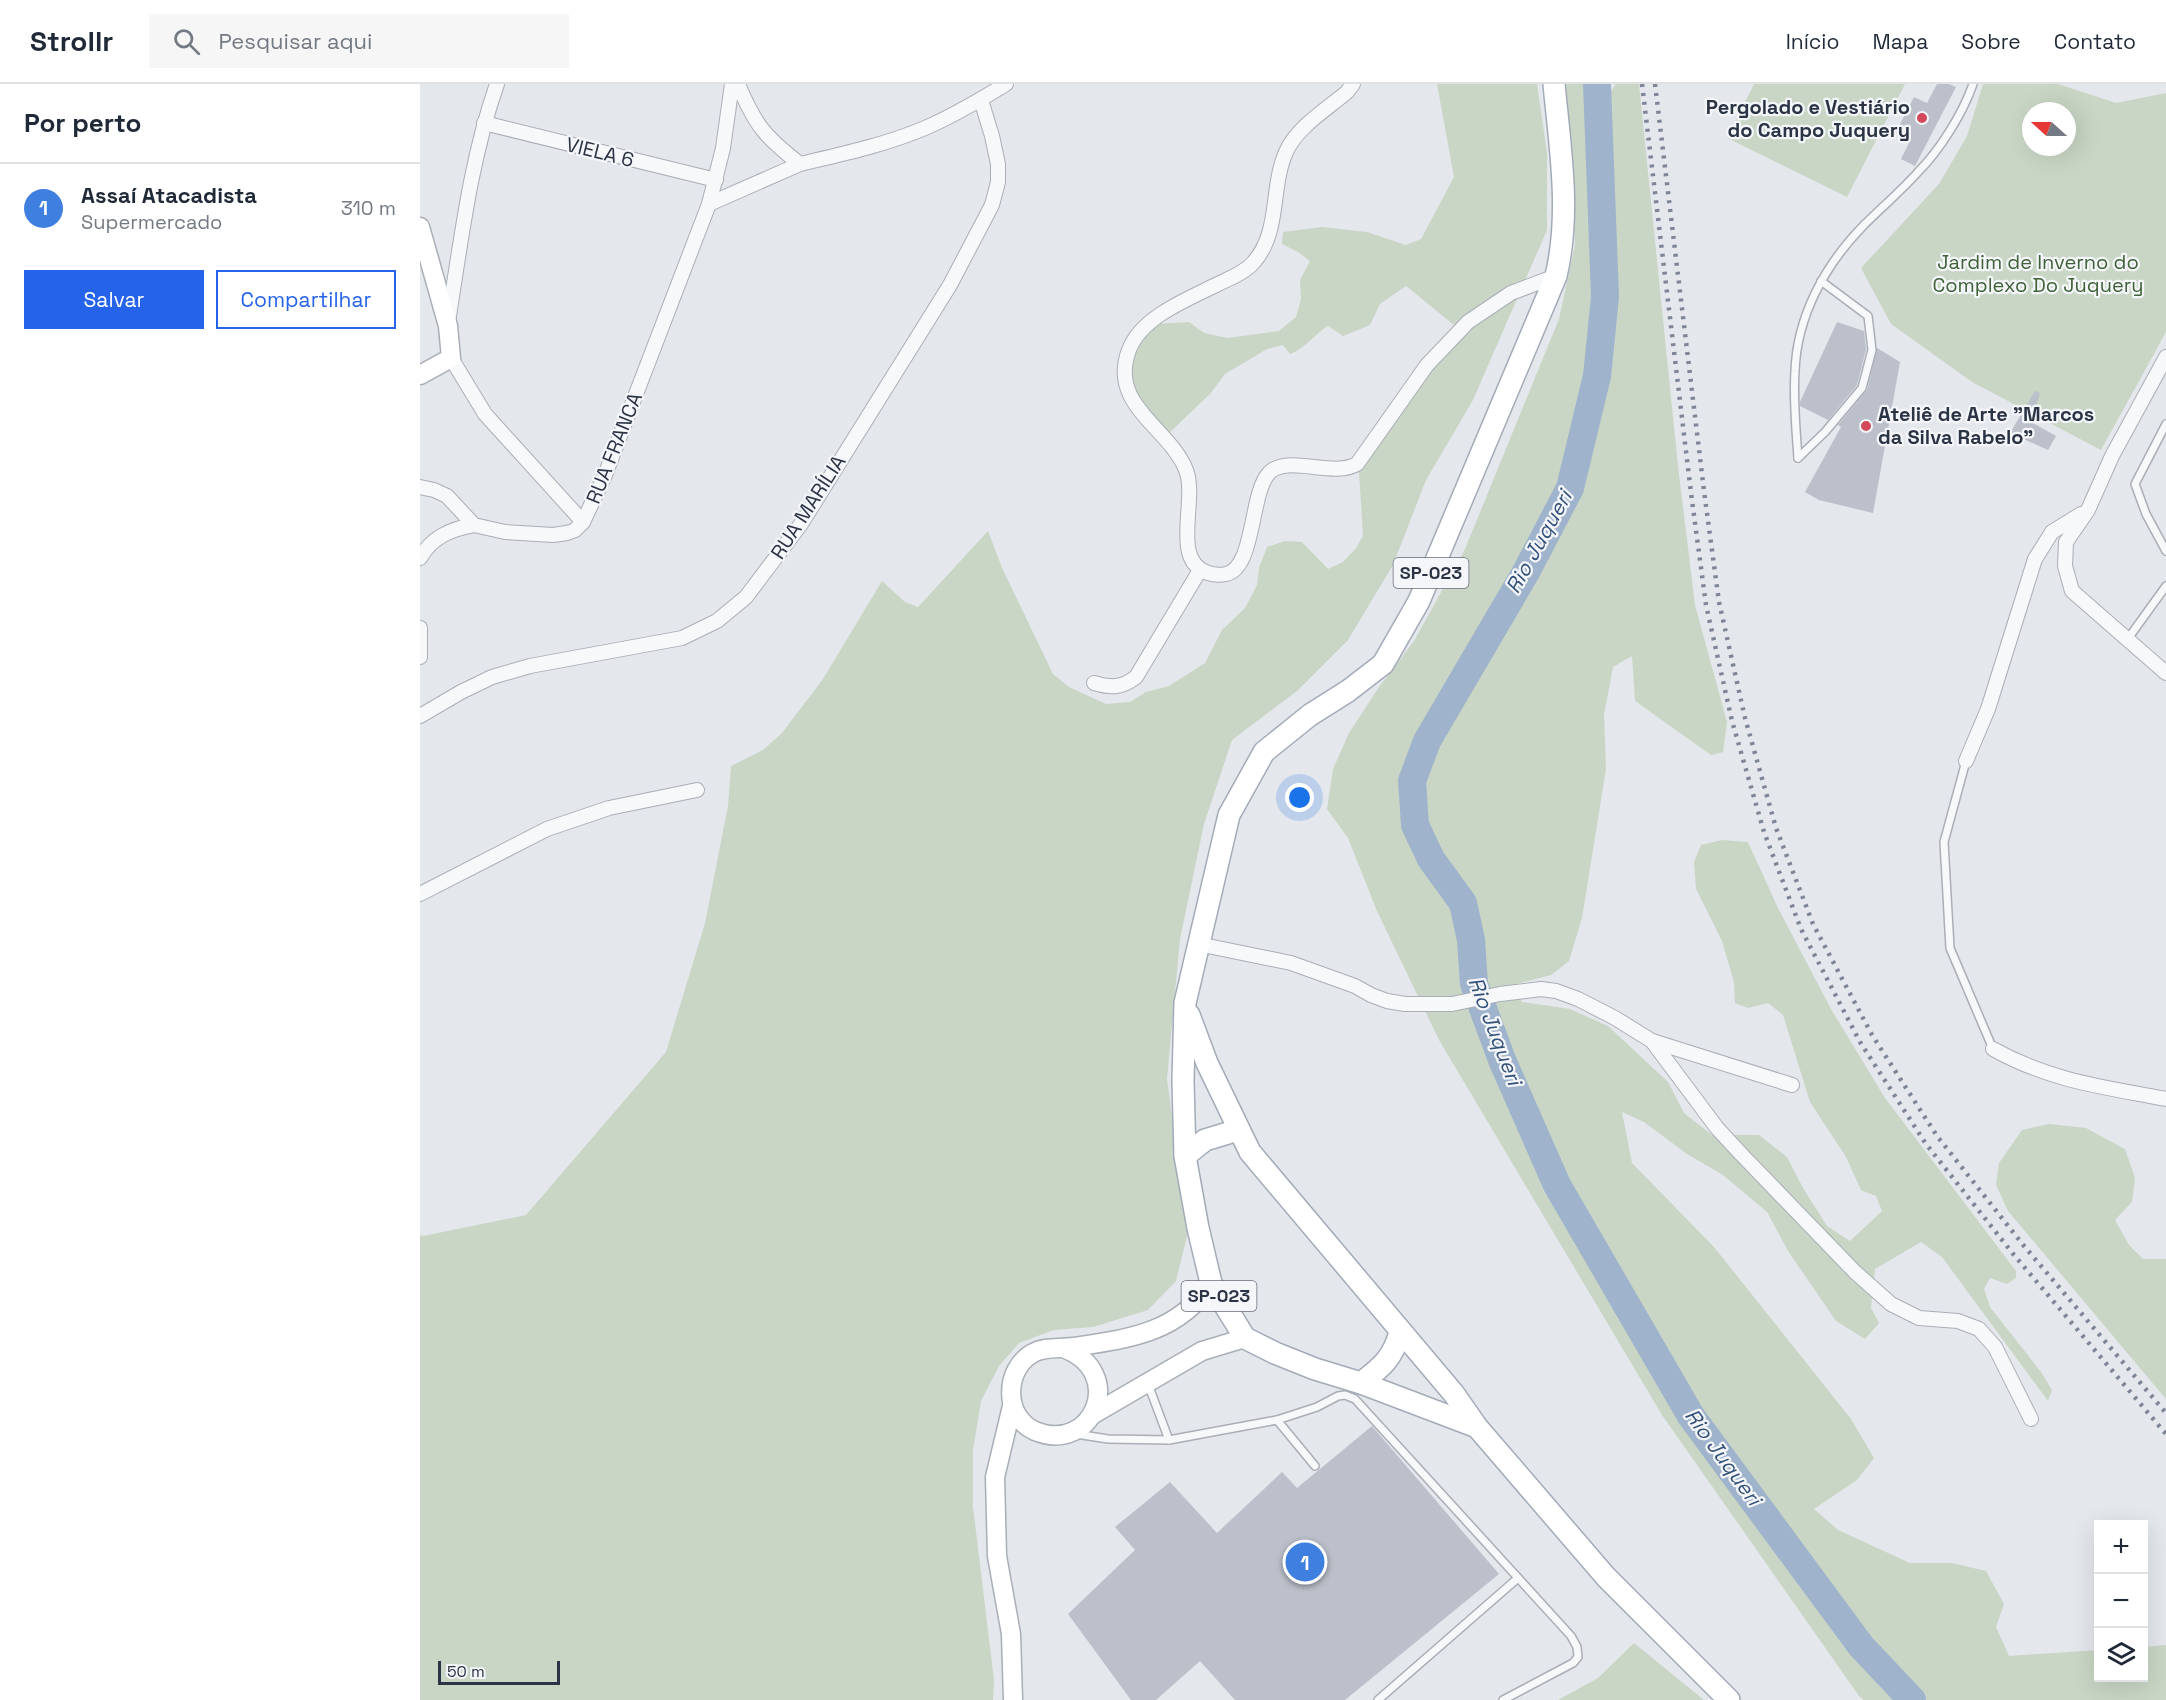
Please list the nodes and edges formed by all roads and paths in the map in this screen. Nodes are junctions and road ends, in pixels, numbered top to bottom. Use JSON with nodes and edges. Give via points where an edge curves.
{"nodes":[{"id":1,"x":497,"y":84,"type":"edge"},
{"id":2,"x":732,"y":84,"type":"edge"},
{"id":3,"x":738,"y":84,"type":"edge"},
{"id":4,"x":1006,"y":84,"type":"edge"},
{"id":5,"x":1353,"y":84,"type":"edge"},
{"id":6,"x":1554,"y":84,"type":"edge"},
{"id":7,"x":1973,"y":84,"type":"edge"},
{"id":8,"x":981,"y":100,"type":"junction"},
{"id":9,"x":484,"y":123,"type":"junction"},
{"id":10,"x":800,"y":164,"type":"junction"},
{"id":11,"x":716,"y":180,"type":"junction"},
{"id":12,"x":710,"y":204,"type":"junction"},
{"id":13,"x":420,"y":227,"type":"edge"},
{"id":14,"x":1556,"y":276,"type":"junction"},
{"id":15,"x":1821,"y":281,"type":"junction"},
{"id":16,"x":448,"y":326,"type":"junction"},
{"id":17,"x":2166,"y":357,"type":"edge"},
{"id":18,"x":451,"y":358,"type":"junction"},
{"id":19,"x":420,"y":375,"type":"edge"},
{"id":20,"x":2166,"y":424,"type":"edge"},
{"id":21,"x":420,"y":487,"type":"edge"},
{"id":22,"x":2088,"y":510,"type":"junction"},
{"id":23,"x":583,"y":522,"type":"junction"},
{"id":24,"x":474,"y":525,"type":"junction"},
{"id":25,"x":2166,"y":551,"type":"edge"},
{"id":26,"x":420,"y":558,"type":"edge"},
{"id":27,"x":1200,"y":570,"type":"junction"},
{"id":28,"x":2166,"y":586,"type":"edge"},
{"id":29,"x":420,"y":628,"type":"edge"},
{"id":30,"x":2127,"y":640,"type":"junction"},
{"id":31,"x":420,"y":657,"type":"edge"},
{"id":32,"x":2166,"y":673,"type":"edge"},
{"id":33,"x":1094,"y":684,"type":"dead end"},
{"id":34,"x":420,"y":716,"type":"edge"},
{"id":35,"x":1966,"y":761,"type":"joint"},
{"id":36,"x":697,"y":790,"type":"dead end"},
{"id":37,"x":420,"y":894,"type":"edge"},
{"id":38,"x":1198,"y":944,"type":"junction"},
{"id":39,"x":1185,"y":1003,"type":"junction"},
{"id":40,"x":1652,"y":1041,"type":"junction"},
{"id":41,"x":1993,"y":1049,"type":"joint"},
{"id":42,"x":1792,"y":1085,"type":"dead end"},
{"id":43,"x":2166,"y":1099,"type":"edge"},
{"id":44,"x":1238,"y":1130,"type":"junction"},
{"id":45,"x":1185,"y":1156,"type":"junction"},
{"id":46,"x":1211,"y":1283,"type":"junction"},
{"id":47,"x":1400,"y":1332,"type":"junction"},
{"id":48,"x":1245,"y":1338,"type":"junction"},
{"id":49,"x":1063,"y":1348,"type":"junction"},
{"id":50,"x":1361,"y":1383,"type":"junction"},
{"id":51,"x":1148,"y":1384,"type":"junction"},
{"id":52,"x":1012,"y":1406,"type":"junction"},
{"id":53,"x":1092,"y":1415,"type":"junction"},
{"id":54,"x":2031,"y":1419,"type":"dead end"},
{"id":55,"x":1277,"y":1420,"type":"junction"},
{"id":56,"x":1477,"y":1427,"type":"junction"},
{"id":57,"x":1071,"y":1433,"type":"junction"},
{"id":58,"x":1169,"y":1440,"type":"junction"},
{"id":59,"x":1315,"y":1466,"type":"dead end"},
{"id":60,"x":1518,"y":1578,"type":"junction"},
{"id":61,"x":1013,"y":1700,"type":"edge"},
{"id":62,"x":1378,"y":1700,"type":"edge"},
{"id":63,"x":1503,"y":1700,"type":"edge"},
{"id":64,"x":1729,"y":1700,"type":"edge"}],
"edges":[{"from":1,"to":9,"type":"street"},
{"from":2,"to":11,"type":"street","name":"RUA FRANCA"},
{"from":3,"to":10,"type":"street","via":[[763,132]]},
{"from":4,"to":8,"type":"street"},
{"from":5,"to":27,"type":"street","via":[[1299,133],[1287,151],[1279,174],[1272,227],[1263,250],[1251,265],[1154,318],[1138,332],[1129,349],[1125,365],[1127,388],[1186,471],[1187,548]]},
{"from":6,"to":14,"type":"main road","number":"SP-023","via":[[1564,224]]},
{"from":7,"to":15,"type":"lane","via":[[1967,103],[1920,171],[1861,228]]},
{"from":8,"to":10,"type":"street","via":[[924,128]]},
{"from":8,"to":34,"type":"street","name":"RUA MARÍLIA","via":[[998,164],[992,205],[950,285],[801,524],[746,597],[717,621],[682,638],[530,666],[492,677]]},
{"from":9,"to":11,"type":"street","name":"VIELA 6"},
{"from":9,"to":16,"type":"street","via":[[466,207]]},
{"from":10,"to":12,"type":"street"},
{"from":11,"to":12,"type":"street","name":"RUA FRANCA"},
{"from":12,"to":23,"type":"street","name":"RUA FRANCA"},
{"from":13,"to":16,"type":"main road"},
{"from":14,"to":27,"type":"street","via":[[1511,293],[1468,322],[1427,365],[1357,464],[1333,469],[1279,467],[1269,472],[1241,562],[1226,574]]},
{"from":14,"to":38,"type":"main road","number":"SP-023","via":[[1419,601],[1398,640],[1383,664],[1264,752],[1228,815]]},
{"from":15,"to":15,"type":"lane","via":[[1809,305],[1798,345],[1798,458],[1862,388],[1872,350],[1868,316]]},
{"from":16,"to":18,"type":"main road"},
{"from":17,"to":22,"type":"street","via":[[2112,456]]},
{"from":18,"to":19,"type":"main road"},
{"from":18,"to":23,"type":"street","via":[[485,414]]},
{"from":20,"to":25,"type":"lane","via":[[2135,484]]},
{"from":21,"to":24,"type":"street","via":[[447,496]]},
{"from":22,"to":30,"type":"street","via":[[2066,542],[2065,566],[2072,591]]},
{"from":22,"to":35,"type":"street","via":[[2052,532],[2035,560],[1988,709]]},
{"from":23,"to":24,"type":"street","name":"RUA FRANCA","via":[[575,530],[553,535],[505,532]]},
{"from":24,"to":26,"type":"street","via":[[456,528],[432,541]]},
{"from":27,"to":33,"type":"street","via":[[1136,677],[1119,686]]},
{"from":28,"to":30,"type":"lane"},
{"from":29,"to":31,"type":"street"},
{"from":30,"to":32,"type":"street"},
{"from":35,"to":41,"type":"lane","via":[[1944,842],[1950,948]]},
{"from":36,"to":37,"type":"street","via":[[609,808],[547,829]]},
{"from":38,"to":39,"type":"main road","number":"SP-023"},
{"from":38,"to":40,"type":"street","via":[[1291,963],[1387,1002],[1452,1004],[1500,994],[1556,991],[1595,1007]]},
{"from":39,"to":44,"type":"main road","number":"SP-023"},
{"from":39,"to":45,"type":"main road","number":"SP-023"},
{"from":40,"to":42,"type":"street"},
{"from":40,"to":54,"type":"street","via":[[1733,1145],[1891,1304],[1919,1318],[1958,1321],[1979,1329],[1995,1347]]},
{"from":41,"to":43,"type":"street","via":[[2047,1075]]},
{"from":44,"to":45,"type":"main road","via":[[1205,1140]]},
{"from":44,"to":47,"type":"main road","number":"SP-023","via":[[1250,1152]]},
{"from":45,"to":46,"type":"main road","number":"SP-023"},
{"from":46,"to":48,"type":"main road","number":"SP-023"},
{"from":46,"to":49,"type":"main road","via":[[1184,1315],[1158,1329]]},
{"from":47,"to":50,"type":"main road","via":[[1390,1358]]},
{"from":47,"to":56,"type":"main road","number":"SP-023"},
{"from":48,"to":50,"type":"main road","number":"SP-023","via":[[1315,1369]]},
{"from":48,"to":51,"type":"main road","via":[[1202,1351]]},
{"from":49,"to":52,"type":"main road","via":[[1047,1348],[1021,1363],[1013,1376]]},
{"from":49,"to":53,"type":"main road","via":[[1076,1353],[1095,1374],[1097,1402]]},
{"from":50,"to":56,"type":"main road","number":"SP-023"},
{"from":51,"to":53,"type":"main road"},
{"from":51,"to":58,"type":"lane"},
{"from":52,"to":57,"type":"main road","via":[[1030,1429],[1044,1435]]},
{"from":52,"to":61,"type":"main road","via":[[995,1477],[997,1556],[1011,1634]]},
{"from":53,"to":57,"type":"main road"},
{"from":55,"to":58,"type":"lane"},
{"from":55,"to":59,"type":"lane"},
{"from":55,"to":60,"type":"lane","via":[[1338,1396],[1355,1399]]},
{"from":56,"to":64,"type":"main road","number":"SP-023","via":[[1605,1577]]},
{"from":57,"to":58,"type":"lane","via":[[1108,1439]]},
{"from":60,"to":62,"type":"lane"},
{"from":60,"to":63,"type":"lane","via":[[1571,1636],[1578,1657]]}]}
